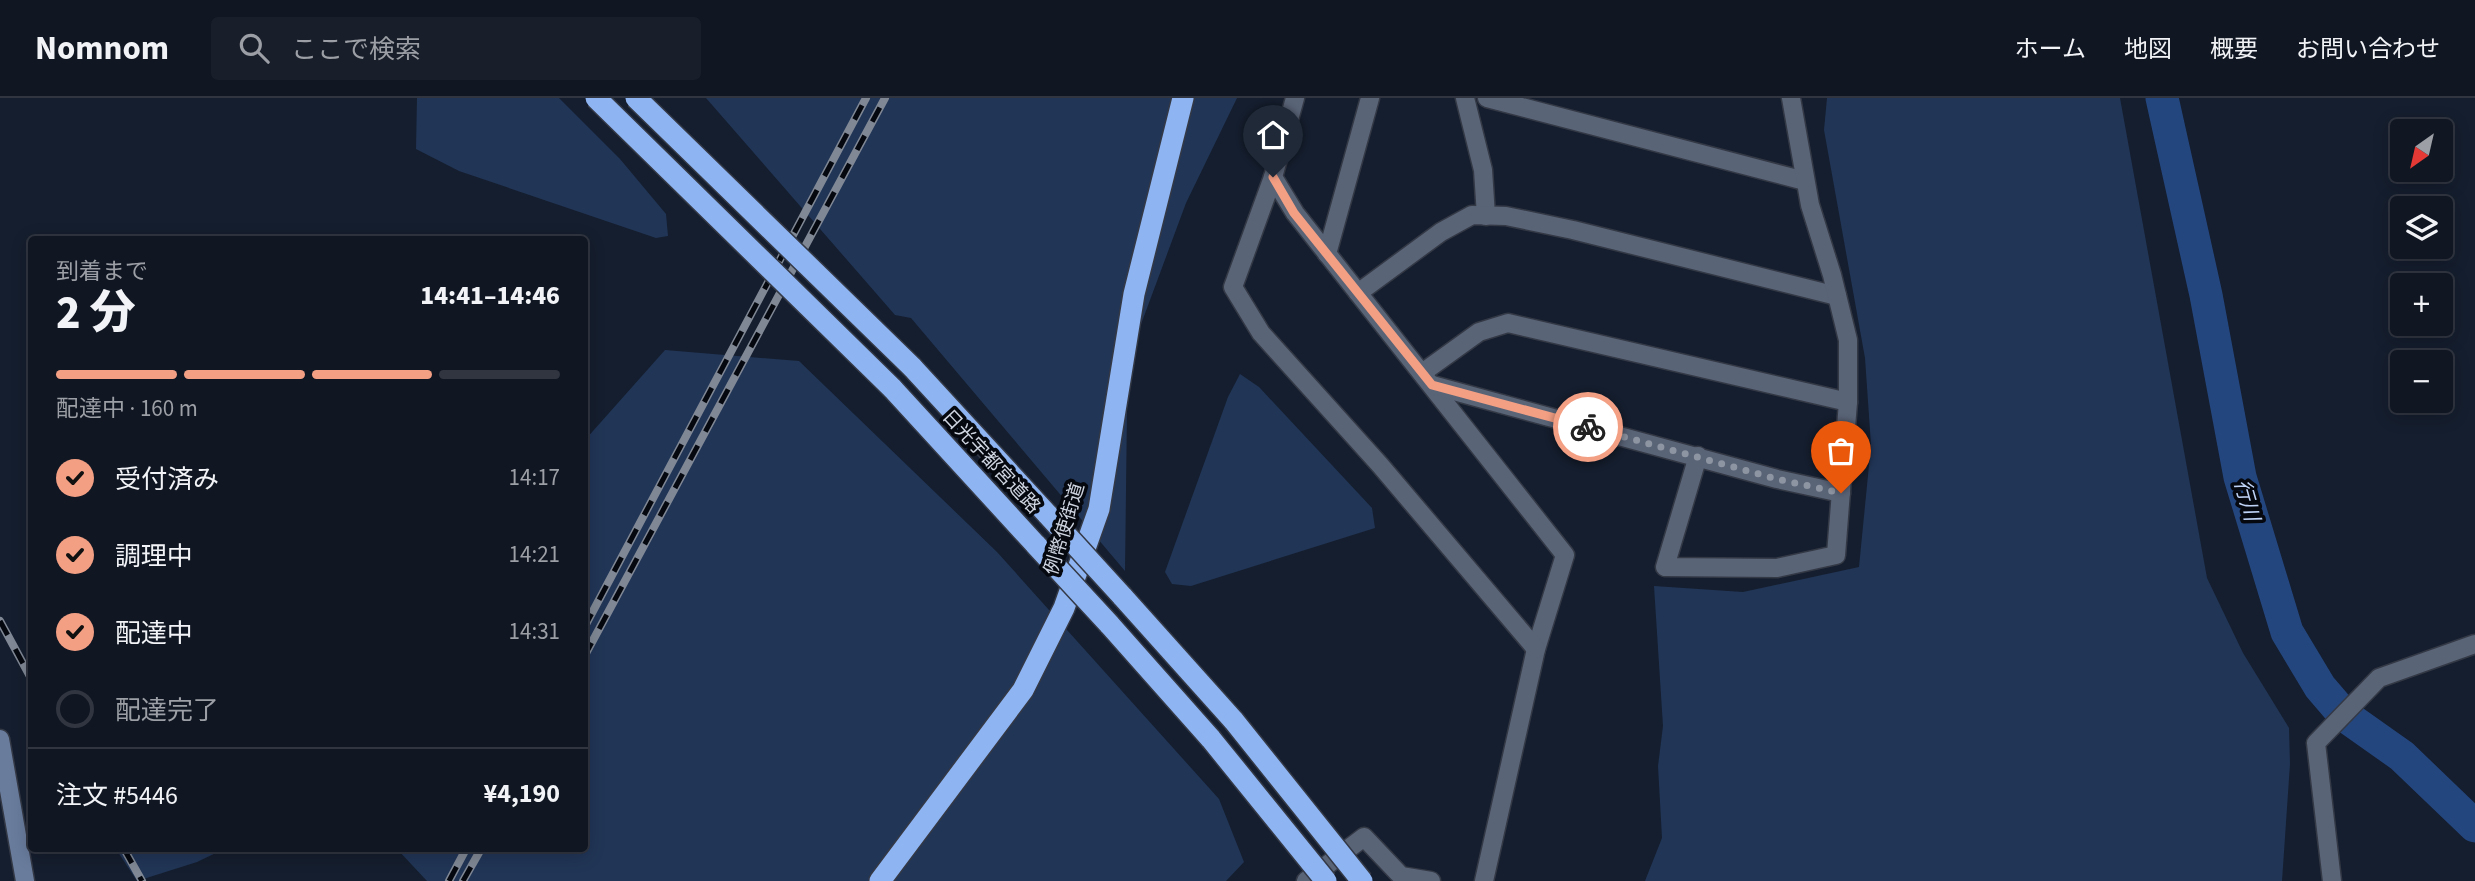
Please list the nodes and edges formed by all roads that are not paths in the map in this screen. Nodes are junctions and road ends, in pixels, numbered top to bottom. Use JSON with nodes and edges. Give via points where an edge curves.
{"nodes":[{"id":1,"x":596,"y":98,"type":"edge"},
{"id":2,"x":636,"y":98,"type":"edge"},
{"id":3,"x":1182,"y":98,"type":"edge"},
{"id":4,"x":1295,"y":98,"type":"edge"},
{"id":5,"x":1370,"y":98,"type":"edge"},
{"id":6,"x":1465,"y":98,"type":"edge"},
{"id":7,"x":1486,"y":98,"type":"edge"},
{"id":8,"x":1791,"y":98,"type":"edge"},
{"id":9,"x":1273,"y":177,"type":"junction"},
{"id":10,"x":1805,"y":181,"type":"junction"},
{"id":11,"x":1486,"y":216,"type":"junction"},
{"id":12,"x":1327,"y":254,"type":"junction"},
{"id":13,"x":1358,"y":293,"type":"junction"},
{"id":14,"x":1837,"y":296,"type":"junction"},
{"id":15,"x":1427,"y":379,"type":"junction"},
{"id":16,"x":1848,"y":402,"type":"junction"},
{"id":17,"x":1698,"y":456,"type":"junction"},
{"id":18,"x":1841,"y":493,"type":"junction"},
{"id":19,"x":2475,"y":644,"type":"edge"},
{"id":20,"x":1536,"y":649,"type":"junction"},
{"id":21,"x":0,"y":739,"type":"edge"},
{"id":22,"x":25,"y":881,"type":"edge"},
{"id":23,"x":880,"y":881,"type":"edge"},
{"id":24,"x":1306,"y":881,"type":"edge"},
{"id":25,"x":1326,"y":881,"type":"edge"},
{"id":26,"x":1363,"y":881,"type":"edge"},
{"id":27,"x":1431,"y":881,"type":"edge"},
{"id":28,"x":1484,"y":881,"type":"edge"},
{"id":29,"x":2332,"y":881,"type":"edge"}],
"edges":[{"from":1,"to":25,"type":"highway","name":"日光宇都宮道路","bridge":true,"via":[[892,388],[1211,739]]},
{"from":2,"to":26,"type":"highway","name":"日光宇都宮道路","bridge":true,"via":[[912,367],[1234,721]]},
{"from":3,"to":23,"type":"highway","name":"例幣使街道","via":[[1134,294],[1099,509],[1064,608],[1023,690]]},
{"from":4,"to":9,"type":"street"},
{"from":5,"to":12,"type":"street"},
{"from":6,"to":11,"type":"street","via":[[1483,170]]},
{"from":7,"to":10,"type":"street"},
{"from":8,"to":10,"type":"street"},
{"from":9,"to":12,"type":"street"},
{"from":9,"to":20,"type":"street","via":[[1233,287],[1261,333]]},
{"from":10,"to":14,"type":"street"},
{"from":11,"to":13,"type":"street","via":[[1472,215],[1441,232]]},
{"from":11,"to":14,"type":"street","via":[[1573,230]]},
{"from":12,"to":13,"type":"street"},
{"from":13,"to":15,"type":"street"},
{"from":14,"to":16,"type":"street","via":[[1847,340]]},
{"from":15,"to":16,"type":"street","via":[[1479,332],[1508,323]]},
{"from":15,"to":17,"type":"street"},
{"from":15,"to":20,"type":"street","via":[[1565,555]]},
{"from":16,"to":18,"type":"street"},
{"from":17,"to":18,"type":"street"},
{"from":17,"to":18,"type":"street","via":[[1665,567],[1777,568],[1836,555]]},
{"from":19,"to":29,"type":"street","via":[[2379,678],[2316,743]]},
{"from":20,"to":28,"type":"street"},
{"from":21,"to":22,"type":"street"},
{"from":24,"to":27,"type":"street","via":[[1364,837],[1401,876]]}]}
